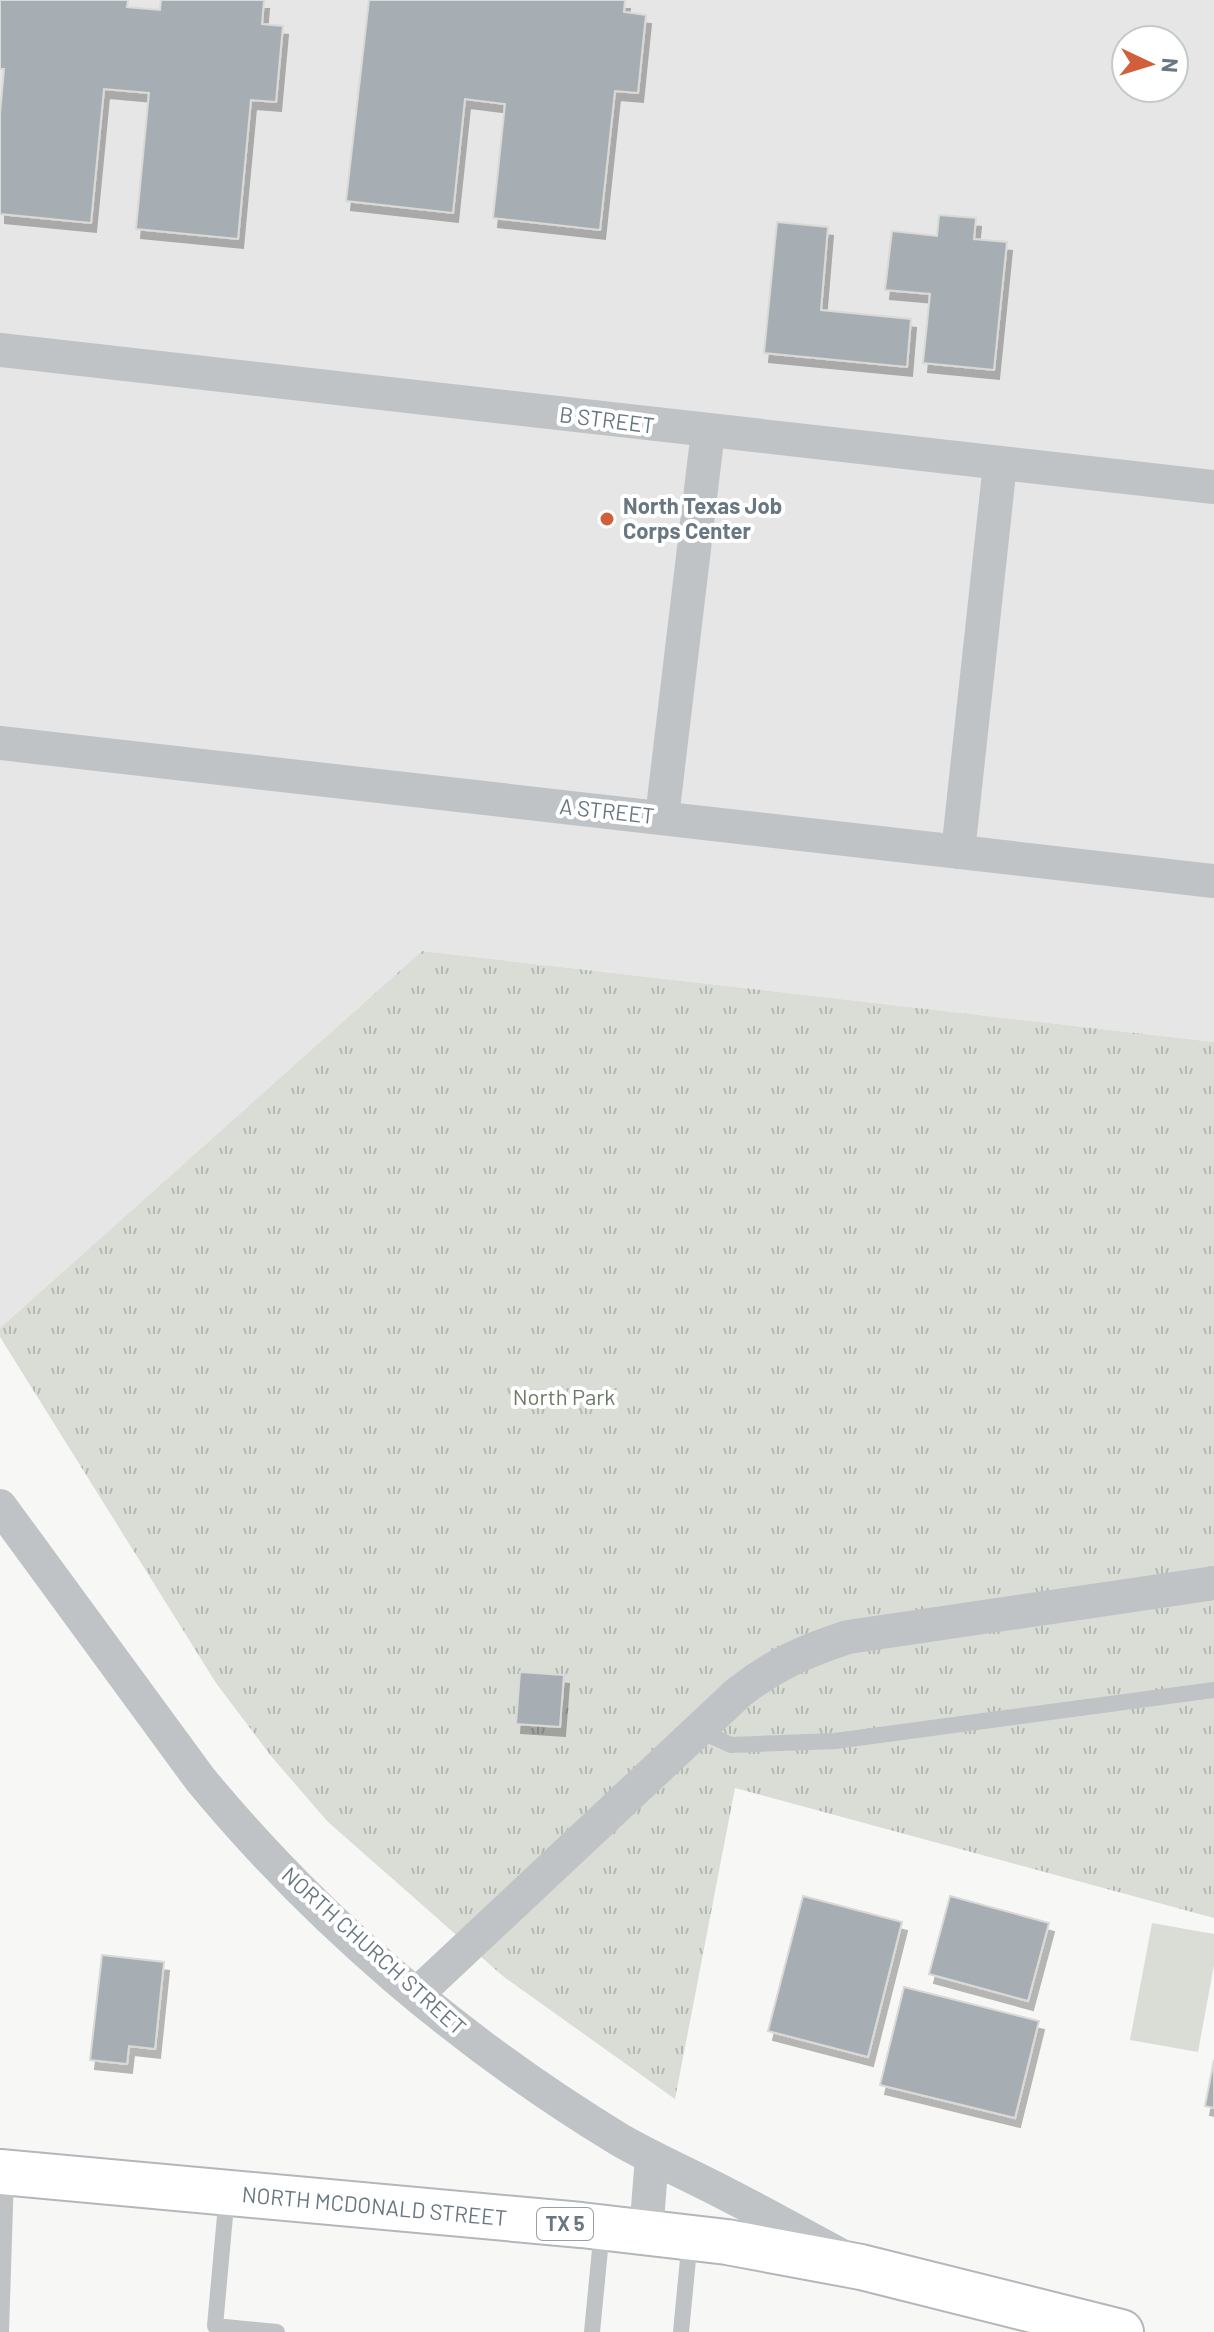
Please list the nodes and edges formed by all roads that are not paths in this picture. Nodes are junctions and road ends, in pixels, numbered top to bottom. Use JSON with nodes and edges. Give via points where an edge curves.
{"nodes":[{"id":1,"x":0,"y":350,"type":"edge"},
{"id":2,"x":708,"y":431,"type":"junction"},
{"id":3,"x":1000,"y":464,"type":"junction"},
{"id":4,"x":1214,"y":487,"type":"edge"},
{"id":5,"x":0,"y":743,"type":"edge"},
{"id":6,"x":662,"y":817,"type":"junction"},
{"id":7,"x":958,"y":852,"type":"junction"},
{"id":8,"x":1214,"y":881,"type":"edge"},
{"id":9,"x":0,"y":1506,"type":"edge"},
{"id":10,"x":1214,"y":1583,"type":"edge"},
{"id":11,"x":1214,"y":1690,"type":"edge"},
{"id":12,"x":698,"y":1730,"type":"junction"},
{"id":13,"x":417,"y":1994,"type":"junction"},
{"id":14,"x":652,"y":2157,"type":"junction"},
{"id":15,"x":3,"y":2173,"type":"edge"},
{"id":16,"x":227,"y":2193,"type":"junction"},
{"id":17,"x":602,"y":2228,"type":"junction"},
{"id":18,"x":646,"y":2233,"type":"junction"},
{"id":19,"x":690,"y":2238,"type":"junction"},
{"id":20,"x":861,"y":2267,"type":"junction"},
{"id":21,"x":214,"y":2329,"type":"edge"},
{"id":22,"x":1,"y":2332,"type":"edge"},
{"id":23,"x":277,"y":2332,"type":"edge"},
{"id":24,"x":592,"y":2332,"type":"edge"},
{"id":25,"x":681,"y":2332,"type":"edge"},
{"id":26,"x":1121,"y":2332,"type":"edge"}],
"edges":[{"from":1,"to":2,"type":"street","name":"B STREET"},
{"from":2,"to":3,"type":"street","name":"B STREET"},
{"from":2,"to":6,"type":"street"},
{"from":3,"to":4,"type":"street","name":"B STREET"},
{"from":3,"to":7,"type":"street"},
{"from":5,"to":6,"type":"street","name":"A STREET"},
{"from":6,"to":7,"type":"street","name":"A STREET"},
{"from":7,"to":8,"type":"street","name":"A STREET"},
{"from":9,"to":13,"type":"street","name":"NORTH CHURCH STREET","via":[[226,1811],[300,1890]]},
{"from":10,"to":12,"type":"street","via":[[848,1637],[762,1674]]},
{"from":11,"to":12,"type":"lane","via":[[835,1741],[731,1745]]},
{"from":12,"to":13,"type":"street"},
{"from":13,"to":14,"type":"street","name":"NORTH CHURCH STREET","via":[[529,2081]]},
{"from":14,"to":18,"type":"street"},
{"from":14,"to":20,"type":"street","name":"NORTH CHURCH STREET"},
{"from":15,"to":16,"type":"main road","name":"NORTH MCDONALD STREET","number":"TX 5"},
{"from":15,"to":22,"type":"lane"},
{"from":16,"to":17,"type":"main road","name":"NORTH MCDONALD STREET","number":"TX 5"},
{"from":16,"to":21,"type":"lane"},
{"from":17,"to":18,"type":"main road","name":"NORTH MCDONALD STREET","number":"TX 5"},
{"from":17,"to":24,"type":"lane"},
{"from":18,"to":19,"type":"main road","name":"NORTH MCDONALD STREET","number":"TX 5"},
{"from":19,"to":20,"type":"main road","name":"NORTH MCDONALD STREET","number":"TX 5"},
{"from":19,"to":25,"type":"lane"},
{"from":20,"to":26,"type":"main road","name":"NORTH MCDONALD STREET","number":"TX 5"},
{"from":21,"to":23,"type":"lane"}]}
